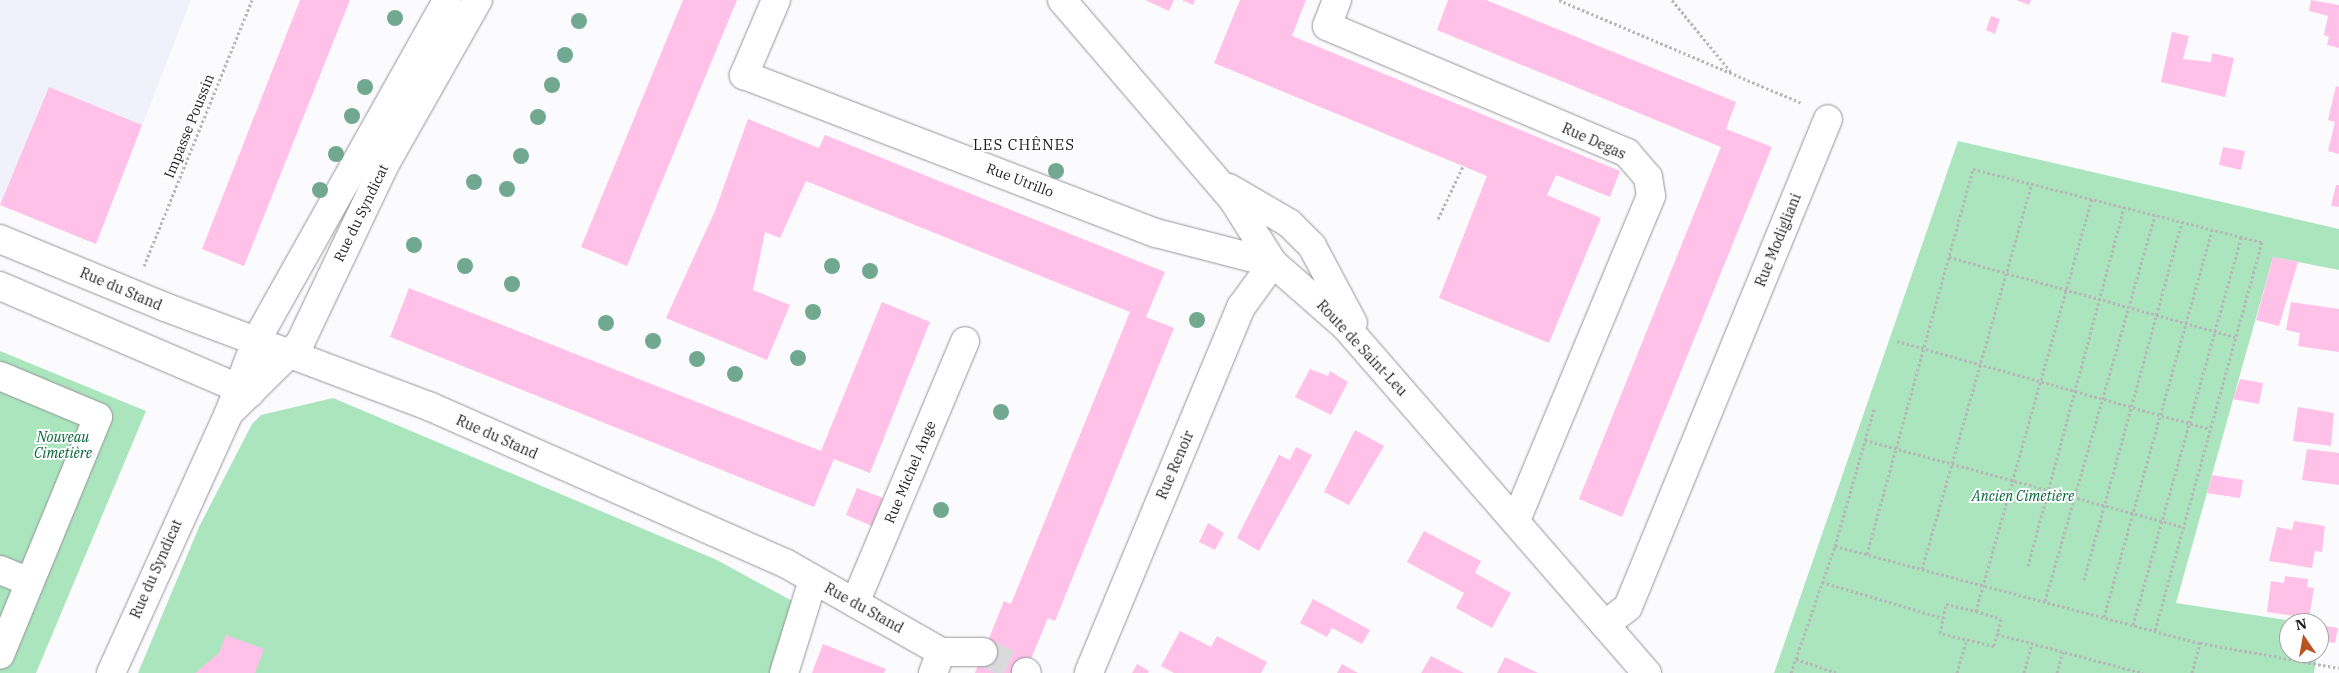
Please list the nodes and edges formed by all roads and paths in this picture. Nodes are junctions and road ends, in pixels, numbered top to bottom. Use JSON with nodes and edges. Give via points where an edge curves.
{"nodes":[{"id":1,"x":252,"y":0,"type":"edge"},
{"id":2,"x":447,"y":0,"type":"edge"},
{"id":3,"x":478,"y":0,"type":"edge"},
{"id":4,"x":776,"y":0,"type":"edge"},
{"id":5,"x":1062,"y":0,"type":"edge"},
{"id":6,"x":1337,"y":0,"type":"edge"},
{"id":7,"x":1559,"y":0,"type":"edge"},
{"id":8,"x":1672,"y":0,"type":"edge"},
{"id":9,"x":1732,"y":74,"type":"junction"},
{"id":10,"x":1828,"y":119,"type":"joint"},
{"id":11,"x":1463,"y":166,"type":"dead end"},
{"id":12,"x":1217,"y":181,"type":"junction"},
{"id":13,"x":2032,"y":184,"type":"junction"},
{"id":14,"x":2092,"y":199,"type":"junction"},
{"id":15,"x":2124,"y":207,"type":"junction"},
{"id":16,"x":2154,"y":215,"type":"junction"},
{"id":17,"x":1438,"y":219,"type":"dead end"},
{"id":18,"x":2182,"y":222,"type":"junction"},
{"id":19,"x":2212,"y":230,"type":"junction"},
{"id":20,"x":2241,"y":236,"type":"junction"},
{"id":21,"x":0,"y":239,"type":"edge"},
{"id":22,"x":1949,"y":257,"type":"junction"},
{"id":23,"x":146,"y":260,"type":"dead end"},
{"id":24,"x":1272,"y":263,"type":"junction"},
{"id":25,"x":2006,"y":273,"type":"junction"},
{"id":26,"x":0,"y":286,"type":"edge"},
{"id":27,"x":2066,"y":290,"type":"junction"},
{"id":28,"x":2098,"y":299,"type":"junction"},
{"id":29,"x":2128,"y":307,"type":"junction"},
{"id":30,"x":2156,"y":315,"type":"junction"},
{"id":31,"x":2186,"y":323,"type":"junction"},
{"id":32,"x":2215,"y":331,"type":"junction"},
{"id":33,"x":2235,"y":337,"type":"junction"},
{"id":34,"x":256,"y":341,"type":"junction"},
{"id":35,"x":965,"y":341,"type":"dead end"},
{"id":36,"x":1897,"y":341,"type":"dead end"},
{"id":37,"x":1924,"y":348,"type":"junction"},
{"id":38,"x":292,"y":353,"type":"junction"},
{"id":39,"x":1376,"y":360,"type":"junction"},
{"id":40,"x":1980,"y":364,"type":"junction"},
{"id":41,"x":0,"y":376,"type":"edge"},
{"id":42,"x":2040,"y":381,"type":"junction"},
{"id":43,"x":2073,"y":390,"type":"junction"},
{"id":44,"x":239,"y":398,"type":"junction"},
{"id":45,"x":2102,"y":399,"type":"junction"},
{"id":46,"x":2130,"y":406,"type":"junction"},
{"id":47,"x":1874,"y":409,"type":"dead end"},
{"id":48,"x":2160,"y":415,"type":"junction"},
{"id":49,"x":2189,"y":423,"type":"junction"},
{"id":50,"x":2210,"y":429,"type":"junction"},
{"id":51,"x":1865,"y":440,"type":"junction"},
{"id":52,"x":1896,"y":448,"type":"junction"},
{"id":53,"x":1952,"y":463,"type":"junction"},
{"id":54,"x":2012,"y":480,"type":"junction"},
{"id":55,"x":2046,"y":490,"type":"junction"},
{"id":56,"x":2074,"y":497,"type":"junction"},
{"id":57,"x":2103,"y":505,"type":"junction"},
{"id":58,"x":2133,"y":514,"type":"junction"},
{"id":59,"x":1516,"y":521,"type":"junction"},
{"id":60,"x":2162,"y":522,"type":"junction"},
{"id":61,"x":2182,"y":527,"type":"junction"},
{"id":62,"x":1835,"y":546,"type":"junction"},
{"id":63,"x":1867,"y":554,"type":"junction"},
{"id":64,"x":2028,"y":566,"type":"dead end"},
{"id":65,"x":1922,"y":569,"type":"junction"},
{"id":66,"x":0,"y":570,"type":"edge"},
{"id":67,"x":813,"y":580,"type":"junction"},
{"id":68,"x":2084,"y":580,"type":"dead end"},
{"id":69,"x":30,"y":582,"type":"junction"},
{"id":70,"x":1822,"y":582,"type":"junction"},
{"id":71,"x":1983,"y":585,"type":"junction"},
{"id":72,"x":2045,"y":601,"type":"junction"},
{"id":73,"x":856,"y":603,"type":"junction"},
{"id":74,"x":1976,"y":611,"type":"junction"},
{"id":75,"x":1943,"y":618,"type":"junction"},
{"id":76,"x":2104,"y":618,"type":"junction"},
{"id":77,"x":1605,"y":625,"type":"junction"},
{"id":78,"x":2133,"y":625,"type":"junction"},
{"id":79,"x":2155,"y":631,"type":"junction"},
{"id":80,"x":1997,"y":634,"type":"junction"},
{"id":81,"x":1966,"y":642,"type":"junction"},
{"id":82,"x":2032,"y":643,"type":"junction"},
{"id":83,"x":2200,"y":643,"type":"junction"},
{"id":84,"x":983,"y":652,"type":"tunnel mouth"},
{"id":85,"x":2063,"y":652,"type":"junction"},
{"id":86,"x":0,"y":655,"type":"edge"},
{"id":87,"x":1796,"y":659,"type":"junction"},
{"id":88,"x":937,"y":662,"type":"edge"},
{"id":89,"x":2339,"y":668,"type":"edge"},
{"id":90,"x":111,"y":673,"type":"edge"},
{"id":91,"x":784,"y":673,"type":"edge"},
{"id":92,"x":1089,"y":673,"type":"edge"},
{"id":93,"x":1647,"y":673,"type":"edge"},
{"id":94,"x":1791,"y":673,"type":"edge"},
{"id":95,"x":1837,"y":673,"type":"edge"},
{"id":96,"x":1957,"y":673,"type":"edge"},
{"id":97,"x":2024,"y":673,"type":"edge"},
{"id":98,"x":2057,"y":673,"type":"edge"},
{"id":99,"x":2142,"y":673,"type":"edge"},
{"id":100,"x":2192,"y":673,"type":"edge"}],
"edges":[{"from":1,"to":23,"type":"path","name":"Impasse Poussin"},
{"from":2,"to":34,"type":"street","name":"Rue du Syndicat"},
{"from":3,"to":38,"type":"street","name":"Rue du Syndicat","via":[[384,166],[314,316]]},
{"from":4,"to":24,"type":"street","name":"Rue Utrillo","via":[[744,75],[1156,233]]},
{"from":5,"to":12,"type":"street","name":"Route de Saint-Leu"},
{"from":6,"to":59,"type":"street","name":"Rue Degas","via":[[1327,26],[1627,153],[1648,177],[1651,196]]},
{"from":7,"to":9,"type":"path"},
{"from":8,"to":9,"type":"path"},
{"from":9,"to":10,"type":"path"},
{"from":10,"to":77,"type":"street","name":"Rue Modigliani","via":[[1628,607]]},
{"from":11,"to":17,"type":"path"},
{"from":12,"to":24,"type":"street","name":"Route de Saint-Leu","via":[[1242,212]]},
{"from":12,"to":39,"type":"street","via":[[1288,223],[1312,246]]},
{"from":13,"to":14,"type":"path"},
{"from":13,"to":22,"type":"path","via":[[1973,169]]},
{"from":13,"to":25,"type":"path"},
{"from":14,"to":15,"type":"path"},
{"from":14,"to":27,"type":"path"},
{"from":15,"to":16,"type":"path"},
{"from":15,"to":28,"type":"path"},
{"from":16,"to":18,"type":"path"},
{"from":16,"to":29,"type":"path"},
{"from":18,"to":19,"type":"path"},
{"from":18,"to":30,"type":"path"},
{"from":19,"to":20,"type":"path"},
{"from":19,"to":31,"type":"path"},
{"from":20,"to":32,"type":"path"},
{"from":20,"to":33,"type":"path","via":[[2262,242]]},
{"from":21,"to":34,"type":"street","name":"Rue du Stand"},
{"from":22,"to":25,"type":"path"},
{"from":22,"to":37,"type":"path"},
{"from":24,"to":39,"type":"street","name":"Route de Saint-Leu","via":[[1324,304]]},
{"from":24,"to":92,"type":"street","name":"Rue Renoir","via":[[1242,307]]},
{"from":25,"to":27,"type":"path"},
{"from":25,"to":40,"type":"path"},
{"from":26,"to":44,"type":"street"},
{"from":27,"to":28,"type":"path"},
{"from":27,"to":42,"type":"path"},
{"from":28,"to":29,"type":"path"},
{"from":28,"to":43,"type":"path"},
{"from":29,"to":30,"type":"path"},
{"from":29,"to":45,"type":"path"},
{"from":30,"to":31,"type":"path"},
{"from":30,"to":46,"type":"path"},
{"from":31,"to":32,"type":"path"},
{"from":31,"to":48,"type":"path"},
{"from":32,"to":33,"type":"path"},
{"from":32,"to":49,"type":"path"},
{"from":33,"to":50,"type":"path"},
{"from":34,"to":38,"type":"street","name":"Rue du Stand"},
{"from":34,"to":44,"type":"street","name":"Rue du Syndicat"},
{"from":35,"to":73,"type":"street","name":"Rue Michel Ange"},
{"from":36,"to":37,"type":"path"},
{"from":37,"to":40,"type":"path"},
{"from":37,"to":52,"type":"path"},
{"from":38,"to":44,"type":"street","name":"Rue du Syndicat"},
{"from":38,"to":67,"type":"street","name":"Rue du Stand","via":[[431,407]]},
{"from":39,"to":59,"type":"street","name":"Route de Saint-Leu"},
{"from":40,"to":42,"type":"path"},
{"from":40,"to":53,"type":"path"},
{"from":41,"to":69,"type":"street","via":[[98,417]]},
{"from":42,"to":43,"type":"path"},
{"from":42,"to":54,"type":"path"},
{"from":43,"to":45,"type":"path"},
{"from":43,"to":55,"type":"path"},
{"from":44,"to":90,"type":"street","name":"Rue du Syndicat"},
{"from":45,"to":46,"type":"path"},
{"from":45,"to":56,"type":"path"},
{"from":46,"to":48,"type":"path"},
{"from":46,"to":57,"type":"path"},
{"from":47,"to":51,"type":"path"},
{"from":48,"to":49,"type":"path"},
{"from":48,"to":58,"type":"path"},
{"from":49,"to":50,"type":"path"},
{"from":49,"to":60,"type":"path"},
{"from":50,"to":61,"type":"path"},
{"from":51,"to":52,"type":"path"},
{"from":51,"to":62,"type":"path"},
{"from":52,"to":53,"type":"path"},
{"from":52,"to":63,"type":"path"},
{"from":53,"to":54,"type":"path"},
{"from":53,"to":65,"type":"path"},
{"from":54,"to":55,"type":"path"},
{"from":54,"to":71,"type":"path"},
{"from":55,"to":56,"type":"path"},
{"from":55,"to":64,"type":"path"},
{"from":56,"to":57,"type":"path"},
{"from":56,"to":72,"type":"path"},
{"from":57,"to":58,"type":"path"},
{"from":57,"to":68,"type":"path"},
{"from":58,"to":60,"type":"path"},
{"from":58,"to":76,"type":"path"},
{"from":59,"to":77,"type":"street","name":"Route de Saint-Leu"},
{"from":60,"to":61,"type":"path"},
{"from":60,"to":78,"type":"path"},
{"from":61,"to":79,"type":"path"},
{"from":62,"to":63,"type":"path"},
{"from":62,"to":70,"type":"path"},
{"from":63,"to":65,"type":"path"},
{"from":65,"to":71,"type":"path"},
{"from":66,"to":69,"type":"street"},
{"from":67,"to":73,"type":"street","name":"Rue du Stand"},
{"from":67,"to":91,"type":"street"},
{"from":69,"to":86,"type":"street"},
{"from":70,"to":75,"type":"path"},
{"from":70,"to":87,"type":"path"},
{"from":71,"to":72,"type":"path"},
{"from":71,"to":74,"type":"path"},
{"from":72,"to":76,"type":"path"},
{"from":73,"to":88,"type":"street","name":"Rue du Stand"},
{"from":74,"to":75,"type":"path","via":[[1946,604]]},
{"from":74,"to":80,"type":"path","via":[[2001,618]]},
{"from":75,"to":81,"type":"path","via":[[1940,632]]},
{"from":76,"to":78,"type":"path"},
{"from":77,"to":93,"type":"street","name":"Route de Saint-Leu"},
{"from":78,"to":79,"type":"path"},
{"from":79,"to":83,"type":"path"},
{"from":80,"to":81,"type":"path","via":[[1994,646]]},
{"from":80,"to":82,"type":"path"},
{"from":81,"to":96,"type":"path"},
{"from":82,"to":85,"type":"path"},
{"from":82,"to":97,"type":"path"},
{"from":83,"to":89,"type":"path"},
{"from":83,"to":100,"type":"path"},
{"from":84,"to":88,"type":"street","name":"Rue du Stand"},
{"from":85,"to":98,"type":"path"},
{"from":85,"to":99,"type":"path"},
{"from":87,"to":94,"type":"path"},
{"from":87,"to":95,"type":"path"}]}
